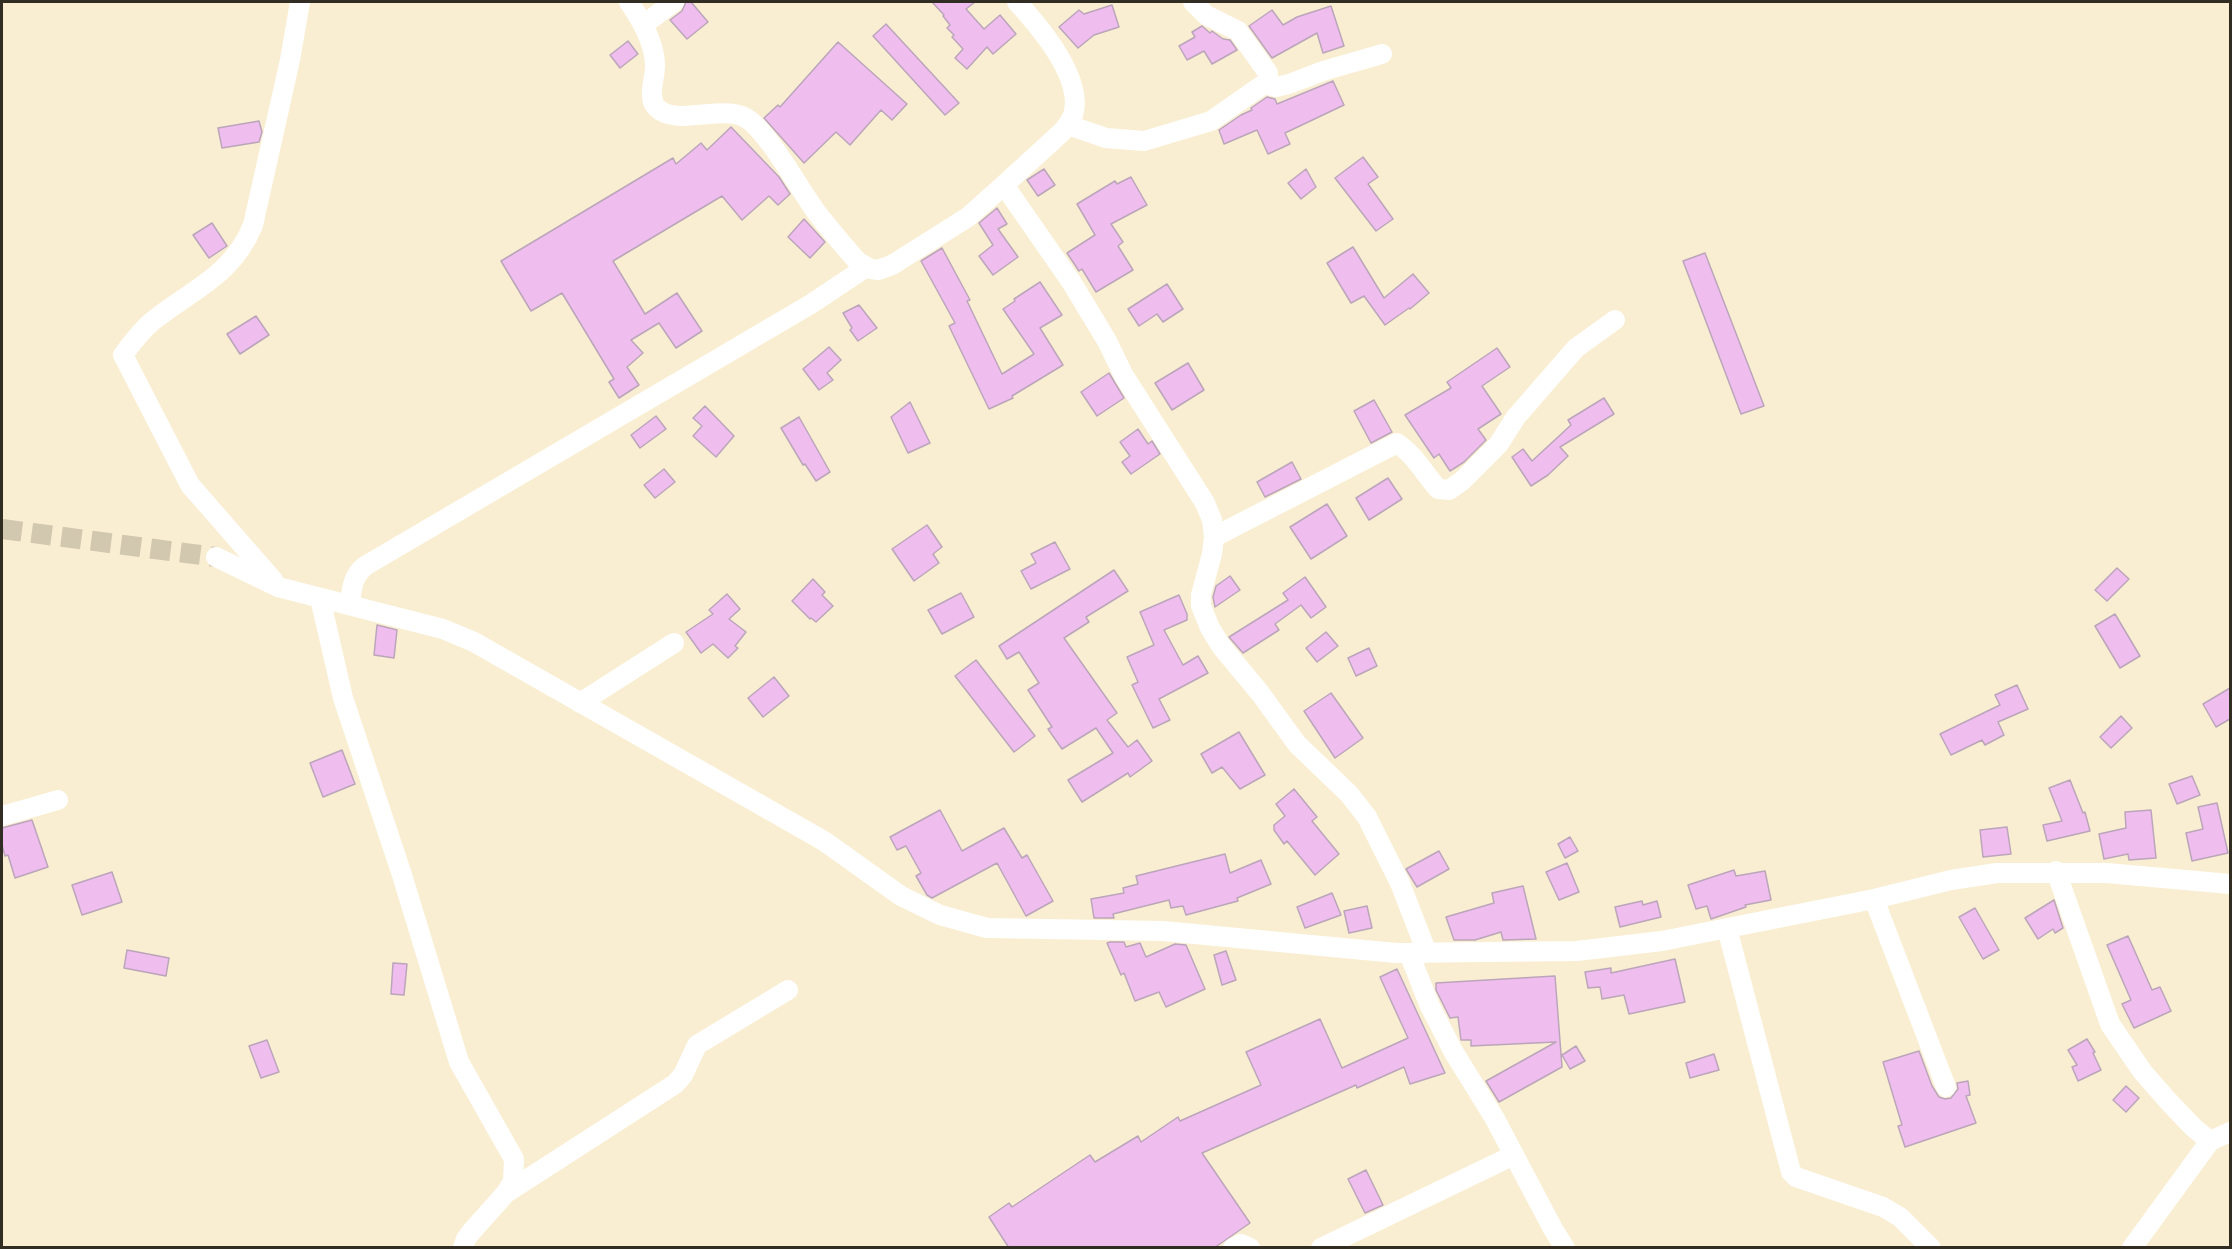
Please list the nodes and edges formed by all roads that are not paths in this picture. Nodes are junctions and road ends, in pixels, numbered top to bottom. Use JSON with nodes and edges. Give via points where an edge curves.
{"nodes":[{"id":1,"x":300,"y":2,"type":"edge"},
{"id":2,"x":629,"y":2,"type":"edge"},
{"id":3,"x":674,"y":2,"type":"edge"},
{"id":4,"x":1017,"y":2,"type":"edge"},
{"id":5,"x":1193,"y":2,"type":"edge"},
{"id":6,"x":642,"y":25,"type":"junction"},
{"id":7,"x":1382,"y":54,"type":"dead end"},
{"id":8,"x":1265,"y":84,"type":"junction"},
{"id":9,"x":1068,"y":124,"type":"junction"},
{"id":10,"x":1004,"y":185,"type":"junction"},
{"id":11,"x":865,"y":268,"type":"junction"},
{"id":12,"x":1615,"y":320,"type":"dead end"},
{"id":13,"x":1214,"y":537,"type":"junction"},
{"id":14,"x":216,"y":557,"type":"tunnel mouth"},
{"id":15,"x":278,"y":587,"type":"junction"},
{"id":16,"x":320,"y":598,"type":"junction"},
{"id":17,"x":350,"y":604,"type":"junction"},
{"id":18,"x":674,"y":644,"type":"dead end"},
{"id":19,"x":580,"y":703,"type":"junction"},
{"id":20,"x":58,"y":800,"type":"dead end"},
{"id":21,"x":2,"y":816,"type":"edge"},
{"id":22,"x":2056,"y":871,"type":"junction"},
{"id":23,"x":2230,"y":884,"type":"edge"},
{"id":24,"x":1874,"y":899,"type":"junction"},
{"id":25,"x":1728,"y":928,"type":"junction"},
{"id":26,"x":1418,"y":953,"type":"junction"},
{"id":27,"x":788,"y":990,"type":"dead end"},
{"id":28,"x":1946,"y":1087,"type":"dead end"},
{"id":29,"x":2230,"y":1132,"type":"edge"},
{"id":30,"x":2210,"y":1141,"type":"junction"},
{"id":31,"x":1514,"y":1155,"type":"junction"},
{"id":32,"x":506,"y":1193,"type":"junction"},
{"id":33,"x":463,"y":1248,"type":"edge"},
{"id":34,"x":1233,"y":1248,"type":"edge"},
{"id":35,"x":1250,"y":1248,"type":"edge"},
{"id":36,"x":1321,"y":1248,"type":"edge"},
{"id":37,"x":1565,"y":1248,"type":"edge"},
{"id":38,"x":1931,"y":1248,"type":"edge"},
{"id":39,"x":2132,"y":1248,"type":"edge"}],
"edges":[{"from":1,"to":15,"type":"street","via":[[281,102],[248,237],[221,273],[152,321],[123,355],[190,485]]},
{"from":2,"to":6,"type":"street"},
{"from":3,"to":6,"type":"street"},
{"from":4,"to":9,"type":"street","via":[[1041,30],[1067,74],[1075,101]]},
{"from":5,"to":8,"type":"street","via":[[1206,15],[1241,34],[1268,73]]},
{"from":6,"to":11,"type":"street","via":[[654,54],[655,106],[677,115],[737,114],[750,121],[817,213]]},
{"from":7,"to":8,"type":"street","via":[[1283,86]]},
{"from":8,"to":9,"type":"street","via":[[1211,121],[1144,141],[1106,138]]},
{"from":9,"to":10,"type":"street"},
{"from":10,"to":11,"type":"street","via":[[968,216],[892,265],[878,270]]},
{"from":10,"to":13,"type":"street","via":[[1072,283],[1124,376],[1205,503]]},
{"from":11,"to":17,"type":"street","via":[[811,304],[365,566],[353,580]]},
{"from":12,"to":13,"type":"street","via":[[1576,348],[1516,417],[1498,445],[1449,490],[1438,489],[1412,454],[1397,443]]},
{"from":13,"to":26,"type":"street","via":[[1201,595],[1210,628],[1292,738],[1367,817],[1400,883]]},
{"from":14,"to":15,"type":"street"},
{"from":15,"to":16,"type":"street"},
{"from":16,"to":17,"type":"street"},
{"from":16,"to":32,"type":"street","via":[[343,698],[456,1053],[514,1159],[513,1181]]},
{"from":17,"to":19,"type":"street","via":[[458,634]]},
{"from":18,"to":19,"type":"street"},
{"from":19,"to":26,"type":"street","via":[[824,841],[901,896],[971,925],[1000,930],[1163,931],[1345,950]]},
{"from":20,"to":21,"type":"street"},
{"from":22,"to":23,"type":"street"},
{"from":22,"to":24,"type":"street","via":[[1982,874]]},
{"from":22,"to":30,"type":"street","via":[[2110,1024],[2142,1071]]},
{"from":24,"to":25,"type":"street"},
{"from":24,"to":28,"type":"street"},
{"from":25,"to":26,"type":"street","via":[[1577,951]]},
{"from":25,"to":38,"type":"street","via":[[1792,1173],[1883,1207],[1900,1217]]},
{"from":26,"to":31,"type":"street","via":[[1429,1004]]},
{"from":27,"to":32,"type":"street","via":[[697,1045],[675,1084]]},
{"from":29,"to":30,"type":"street"},
{"from":30,"to":39,"type":"street"},
{"from":31,"to":36,"type":"street"},
{"from":31,"to":37,"type":"street"},
{"from":32,"to":33,"type":"street","via":[[472,1231]]},
{"from":34,"to":35,"type":"street","via":[[1241,1244]]}]}
